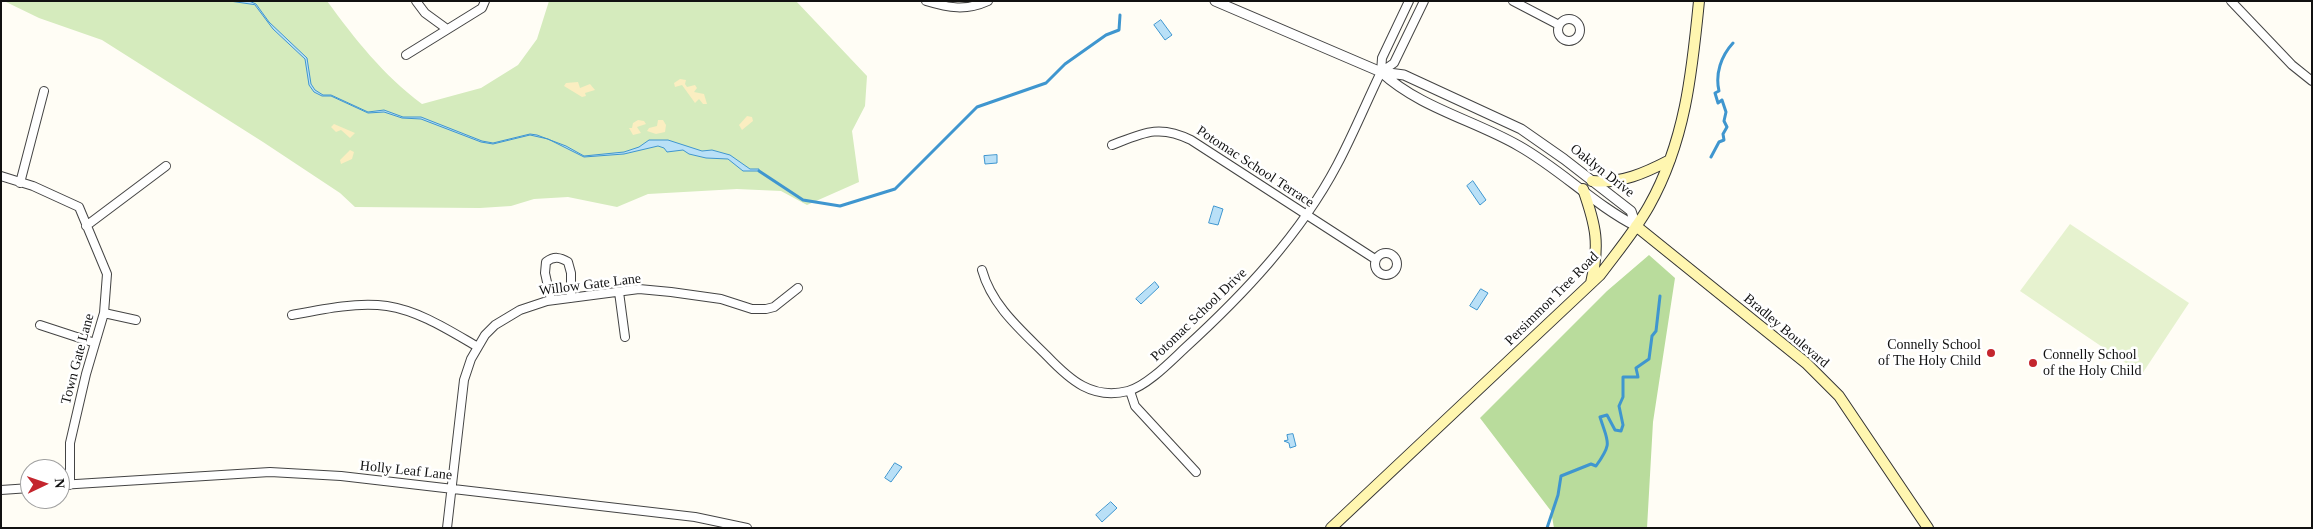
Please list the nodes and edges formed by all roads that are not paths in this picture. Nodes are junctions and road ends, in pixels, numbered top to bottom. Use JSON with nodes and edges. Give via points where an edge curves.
{"nodes":[{"id":1,"x":416,"y":1,"type":"edge"},
{"id":2,"x":485,"y":1,"type":"edge"},
{"id":3,"x":926,"y":1,"type":"edge"},
{"id":4,"x":988,"y":1,"type":"edge"},
{"id":5,"x":1215,"y":1,"type":"edge"},
{"id":6,"x":1409,"y":1,"type":"edge"},
{"id":7,"x":1424,"y":1,"type":"edge"},
{"id":8,"x":1513,"y":1,"type":"edge"},
{"id":9,"x":1699,"y":1,"type":"edge"},
{"id":10,"x":2232,"y":1,"type":"edge"},
{"id":11,"x":1559,"y":25,"type":"dead end"},
{"id":12,"x":447,"y":29,"type":"junction"},
{"id":13,"x":406,"y":55,"type":"dead end"},
{"id":14,"x":1381,"y":72,"type":"junction"},
{"id":15,"x":2312,"y":81,"type":"edge"},
{"id":16,"x":44,"y":92,"type":"dead end"},
{"id":17,"x":1112,"y":145,"type":"dead end"},
{"id":18,"x":1670,"y":160,"type":"junction"},
{"id":19,"x":166,"y":166,"type":"dead end"},
{"id":20,"x":1,"y":176,"type":"edge"},
{"id":21,"x":1592,"y":180,"type":"junction"},
{"id":22,"x":20,"y":182,"type":"junction"},
{"id":23,"x":1583,"y":189,"type":"junction"},
{"id":24,"x":1306,"y":214,"type":"junction"},
{"id":25,"x":86,"y":226,"type":"junction"},
{"id":26,"x":1636,"y":226,"type":"junction"},
{"id":27,"x":1376,"y":259,"type":"dead end"},
{"id":28,"x":982,"y":270,"type":"dead end"},
{"id":29,"x":1590,"y":284,"type":"junction"},
{"id":30,"x":798,"y":288,"type":"dead end"},
{"id":31,"x":619,"y":292,"type":"junction"},
{"id":32,"x":571,"y":298,"type":"junction"},
{"id":33,"x":551,"y":300,"type":"junction"},
{"id":34,"x":104,"y":313,"type":"junction"},
{"id":35,"x":292,"y":315,"type":"dead end"},
{"id":36,"x":136,"y":320,"type":"dead end"},
{"id":37,"x":40,"y":326,"type":"dead end"},
{"id":38,"x":625,"y":337,"type":"dead end"},
{"id":39,"x":95,"y":343,"type":"junction"},
{"id":40,"x":478,"y":346,"type":"junction"},
{"id":41,"x":1130,"y":391,"type":"junction"},
{"id":42,"x":70,"y":459,"type":"edge"},
{"id":43,"x":1196,"y":472,"type":"dead end"},
{"id":44,"x":70,"y":485,"type":"edge"},
{"id":45,"x":452,"y":488,"type":"junction"},
{"id":46,"x":20,"y":489,"type":"edge"},
{"id":47,"x":1,"y":490,"type":"edge"},
{"id":48,"x":447,"y":528,"type":"edge"},
{"id":49,"x":747,"y":528,"type":"edge"},
{"id":50,"x":1331,"y":528,"type":"edge"},
{"id":51,"x":1928,"y":528,"type":"edge"}],
"edges":[{"from":1,"to":12,"type":"street"},
{"from":2,"to":12,"type":"street","via":[[482,8]]},
{"from":3,"to":4,"type":"street","via":[[951,8],[974,7]]},
{"from":5,"to":14,"type":"street","name":"Oaklyn Drive"},
{"from":6,"to":14,"type":"street","via":[[1385,50]]},
{"from":7,"to":14,"type":"street","via":[[1394,63]]},
{"from":8,"to":11,"type":"street"},
{"from":9,"to":18,"type":"main road","name":"Persimmon Tree Road","via":[[1690,88]]},
{"from":10,"to":15,"type":"street","via":[[2292,65]]},
{"from":12,"to":13,"type":"street"},
{"from":14,"to":21,"type":"street","name":"Oaklyn Drive","via":[[1404,75],[1521,130]]},
{"from":14,"to":23,"type":"street","name":"Oaklyn Drive","via":[[1399,89],[1518,145]]},
{"from":14,"to":24,"type":"street","name":"Potomac School Drive","via":[[1336,166]]},
{"from":16,"to":22,"type":"street"},
{"from":17,"to":24,"type":"street","name":"Potomac School Terrace","via":[[1150,131],[1177,133]]},
{"from":18,"to":21,"type":"main road","via":[[1641,176]]},
{"from":18,"to":26,"type":"main road","name":"Persimmon Tree Road"},
{"from":19,"to":25,"type":"street"},
{"from":20,"to":22,"type":"street","name":"Town Gate Lane"},
{"from":21,"to":26,"type":"street","name":"Oaklyn Drive","via":[[1631,211]]},
{"from":22,"to":25,"type":"street","name":"Town Gate Lane","via":[[78,208]]},
{"from":23,"to":26,"type":"street","name":"Oaklyn Drive","via":[[1623,220]]},
{"from":23,"to":29,"type":"main road","via":[[1595,223],[1597,258]]},
{"from":24,"to":27,"type":"street","name":"Potomac School Terrace"},
{"from":24,"to":41,"type":"street","name":"Potomac School Drive","via":[[1271,261],[1217,319],[1159,372]]},
{"from":25,"to":34,"type":"street","name":"Town Gate Lane","via":[[107,274]]},
{"from":26,"to":29,"type":"main road","name":"Persimmon Tree Road"},
{"from":26,"to":51,"type":"main road","name":"Bradley Boulevard","via":[[1806,363],[1839,396]]},
{"from":28,"to":41,"type":"street","via":[[986,286],[998,305],[1067,377],[1085,390]]},
{"from":29,"to":50,"type":"main road","name":"Persimmon Tree Road"},
{"from":30,"to":31,"type":"street","name":"Willow Gate Lane","via":[[774,307],[766,309],[671,292],[639,289]]},
{"from":31,"to":32,"type":"street","name":"Willow Gate Lane"},
{"from":31,"to":38,"type":"street"},
{"from":32,"to":33,"type":"street","name":"Willow Gate Lane"},
{"from":32,"to":33,"type":"street","via":[[571,273],[568,262],[561,257],[546,262]]},
{"from":33,"to":40,"type":"street","name":"Willow Gate Lane","via":[[504,318]]},
{"from":34,"to":36,"type":"street"},
{"from":34,"to":39,"type":"street","name":"Town Gate Lane"},
{"from":35,"to":40,"type":"street","via":[[338,306],[388,306],[430,320]]},
{"from":37,"to":39,"type":"street"},
{"from":39,"to":42,"type":"street","name":"Town Gate Lane","via":[[70,443]]},
{"from":40,"to":45,"type":"street","name":"Willow Gate Lane","via":[[464,380]]},
{"from":41,"to":43,"type":"street","via":[[1135,406]]},
{"from":44,"to":45,"type":"street","name":"Holly Leaf Lane","via":[[270,472]]},
{"from":45,"to":48,"type":"street","name":"Willow Gate Lane"},
{"from":45,"to":49,"type":"street","name":"Holly Leaf Lane","via":[[695,517]]},
{"from":46,"to":47,"type":"street"}]}
